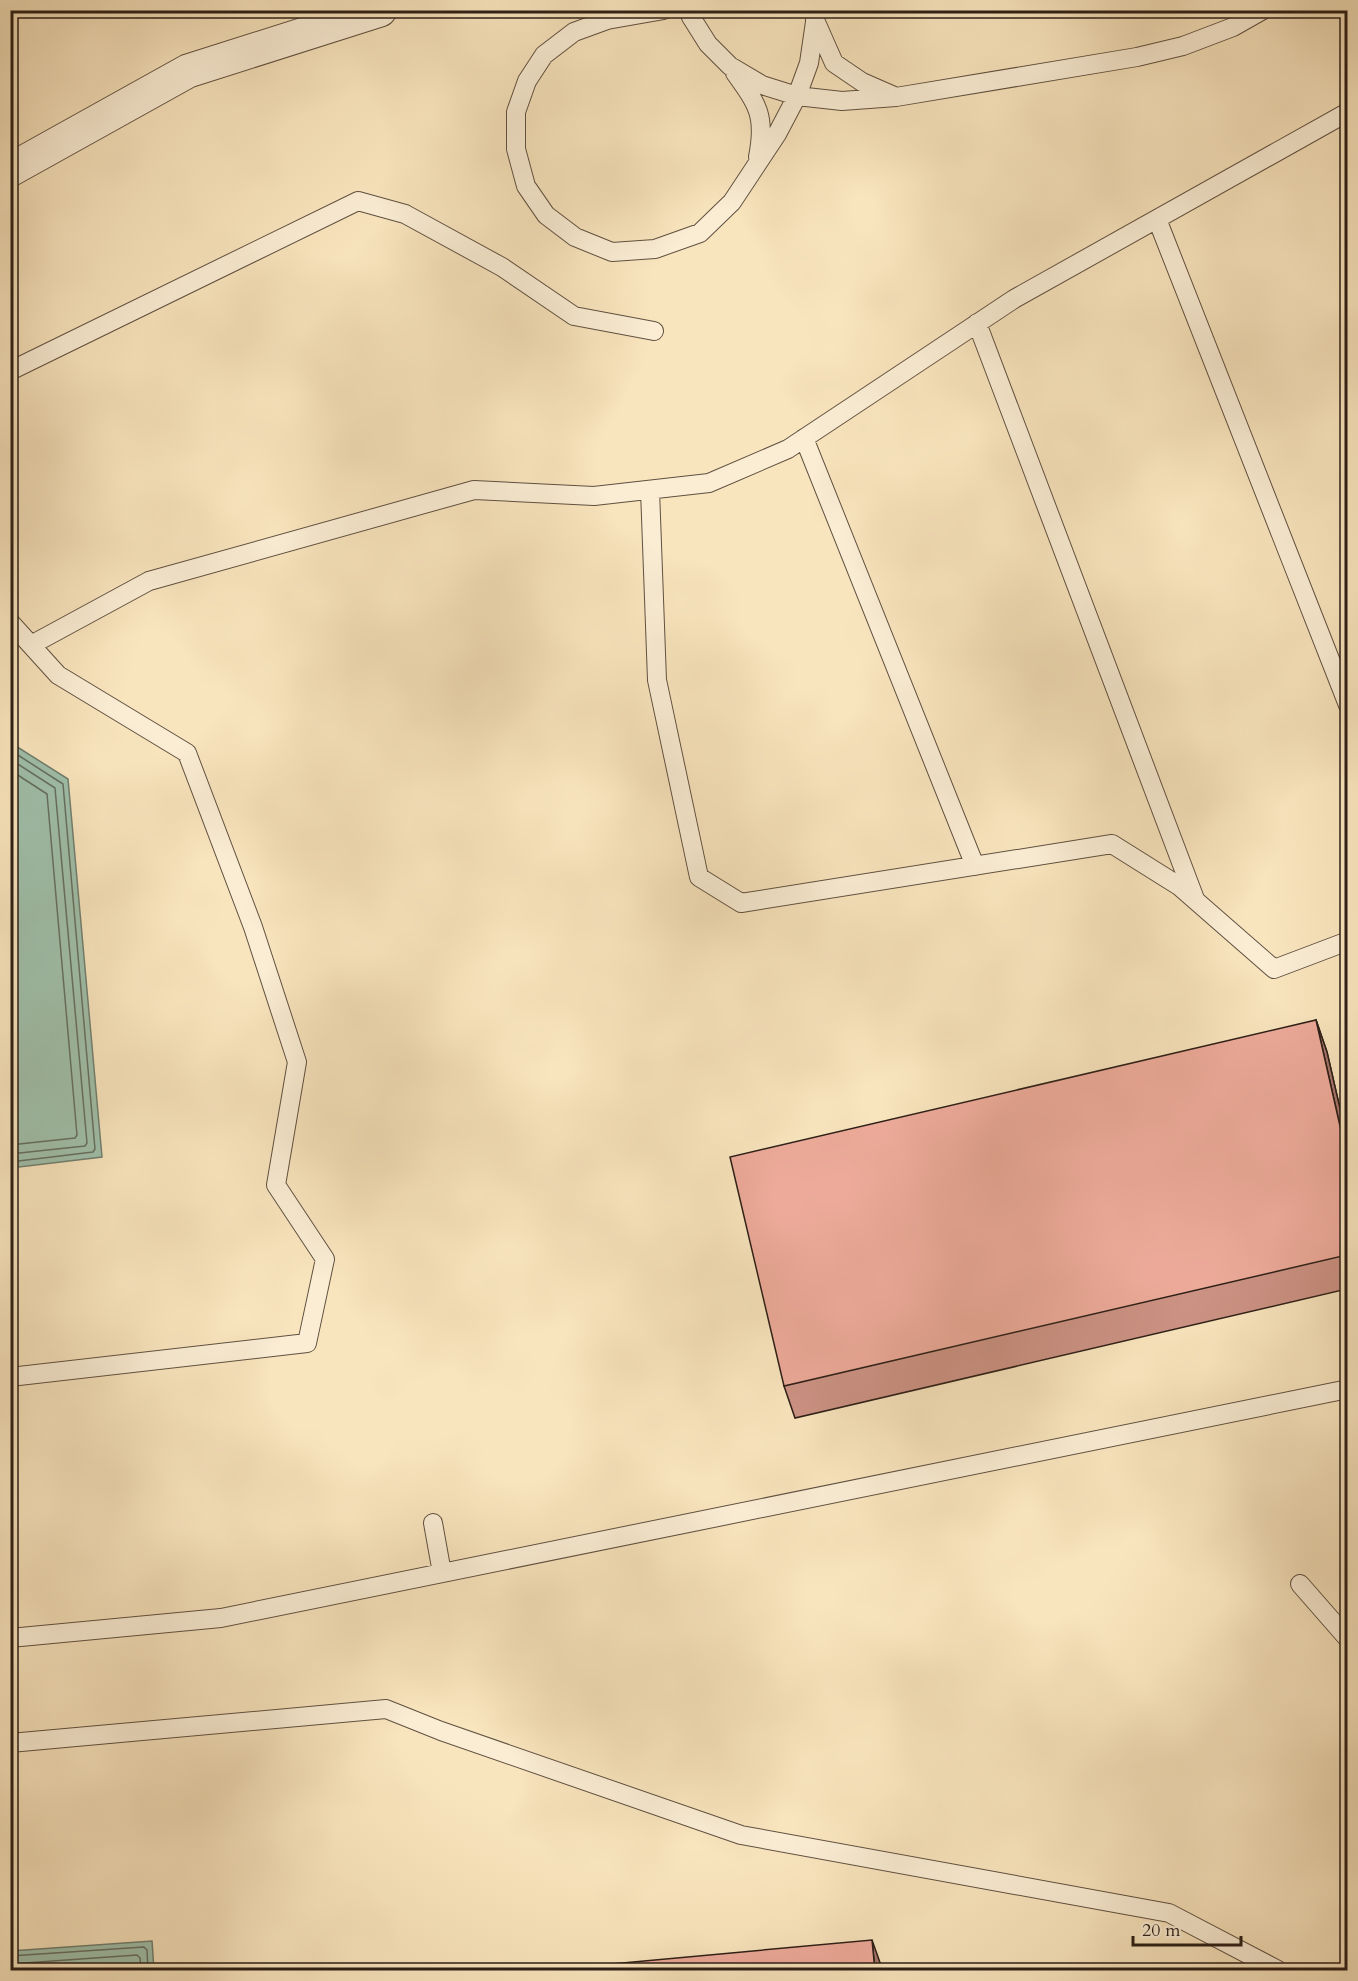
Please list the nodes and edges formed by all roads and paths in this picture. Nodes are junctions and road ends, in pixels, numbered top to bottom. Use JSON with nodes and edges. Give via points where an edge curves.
{"nodes":[{"id":1,"x":380,"y":10,"type":"edge"},
{"id":2,"x":664,"y":10,"type":"edge"},
{"id":3,"x":689,"y":10,"type":"edge"},
{"id":4,"x":1263,"y":10,"type":"edge"},
{"id":5,"x":814,"y":16,"type":"edge"},
{"id":6,"x":730,"y":66,"type":"junction"},
{"id":7,"x":796,"y":96,"type":"junction"},
{"id":8,"x":896,"y":97,"type":"junction"},
{"id":9,"x":1347,"y":112,"type":"edge"},
{"id":10,"x":756,"y":168,"type":"junction"},
{"id":11,"x":10,"y":170,"type":"edge"},
{"id":12,"x":1157,"y":219,"type":"junction"},
{"id":13,"x":977,"y":323,"type":"junction"},
{"id":14,"x":654,"y":331,"type":"dead end"},
{"id":15,"x":10,"y":371,"type":"edge"},
{"id":16,"x":804,"y":438,"type":"junction"},
{"id":17,"x":650,"y":490,"type":"junction"},
{"id":18,"x":10,"y":622,"type":"edge"},
{"id":19,"x":31,"y":645,"type":"junction"},
{"id":20,"x":1347,"y":705,"type":"edge"},
{"id":21,"x":975,"y":866,"type":"junction"},
{"id":22,"x":1196,"y":901,"type":"junction"},
{"id":23,"x":1347,"y":941,"type":"edge"},
{"id":24,"x":10,"y":1377,"type":"edge"},
{"id":25,"x":1347,"y":1389,"type":"edge"},
{"id":26,"x":433,"y":1523,"type":"dead end"},
{"id":27,"x":442,"y":1573,"type":"junction"},
{"id":28,"x":1300,"y":1584,"type":"dead end"},
{"id":29,"x":10,"y":1638,"type":"edge"},
{"id":30,"x":1347,"y":1639,"type":"edge"},
{"id":31,"x":10,"y":1743,"type":"edge"},
{"id":32,"x":1278,"y":1971,"type":"edge"}],
"edges":[{"from":1,"to":11,"type":"street","via":[[188,71]]},
{"from":2,"to":10,"type":"lane","via":[[608,20],[573,32],[544,55],[527,81],[516,112],[516,148],[526,186],[546,215],[575,237],[612,252],[655,249],[700,233],[732,202]]},
{"from":3,"to":6,"type":"lane","via":[[708,44]]},
{"from":4,"to":8,"type":"lane","via":[[1233,27],[1183,46],[1137,57]]},
{"from":5,"to":7,"type":"lane","via":[[809,63]]},
{"from":5,"to":8,"type":"lane","via":[[834,63],[862,82]]},
{"from":6,"to":7,"type":"lane","via":[[762,85]]},
{"from":6,"to":10,"type":"lane","via":[[756,102],[762,134]]},
{"from":7,"to":8,"type":"lane","via":[[843,101]]},
{"from":7,"to":10,"type":"lane"},
{"from":9,"to":12,"type":"lane"},
{"from":12,"to":13,"type":"lane"},
{"from":12,"to":20,"type":"lane"},
{"from":13,"to":16,"type":"lane"},
{"from":13,"to":22,"type":"lane"},
{"from":14,"to":15,"type":"lane","via":[[574,316],[502,267],[405,214],[358,201]]},
{"from":16,"to":17,"type":"lane","via":[[788,449],[709,483]]},
{"from":16,"to":21,"type":"lane"},
{"from":17,"to":19,"type":"lane","via":[[594,496],[474,490],[149,581]]},
{"from":17,"to":21,"type":"lane","via":[[657,680],[699,877],[741,903]]},
{"from":18,"to":19,"type":"lane"},
{"from":19,"to":24,"type":"lane","via":[[58,675],[187,753],[253,927],[297,1062],[276,1185],[326,1258],[307,1343]]},
{"from":21,"to":22,"type":"lane","via":[[1112,844]]},
{"from":22,"to":23,"type":"lane","via":[[1274,969]]},
{"from":25,"to":27,"type":"lane"},
{"from":26,"to":27,"type":"lane"},
{"from":27,"to":29,"type":"lane","via":[[221,1618]]},
{"from":28,"to":30,"type":"lane"},
{"from":31,"to":32,"type":"lane","via":[[386,1709],[741,1835],[1169,1913]]}]}
